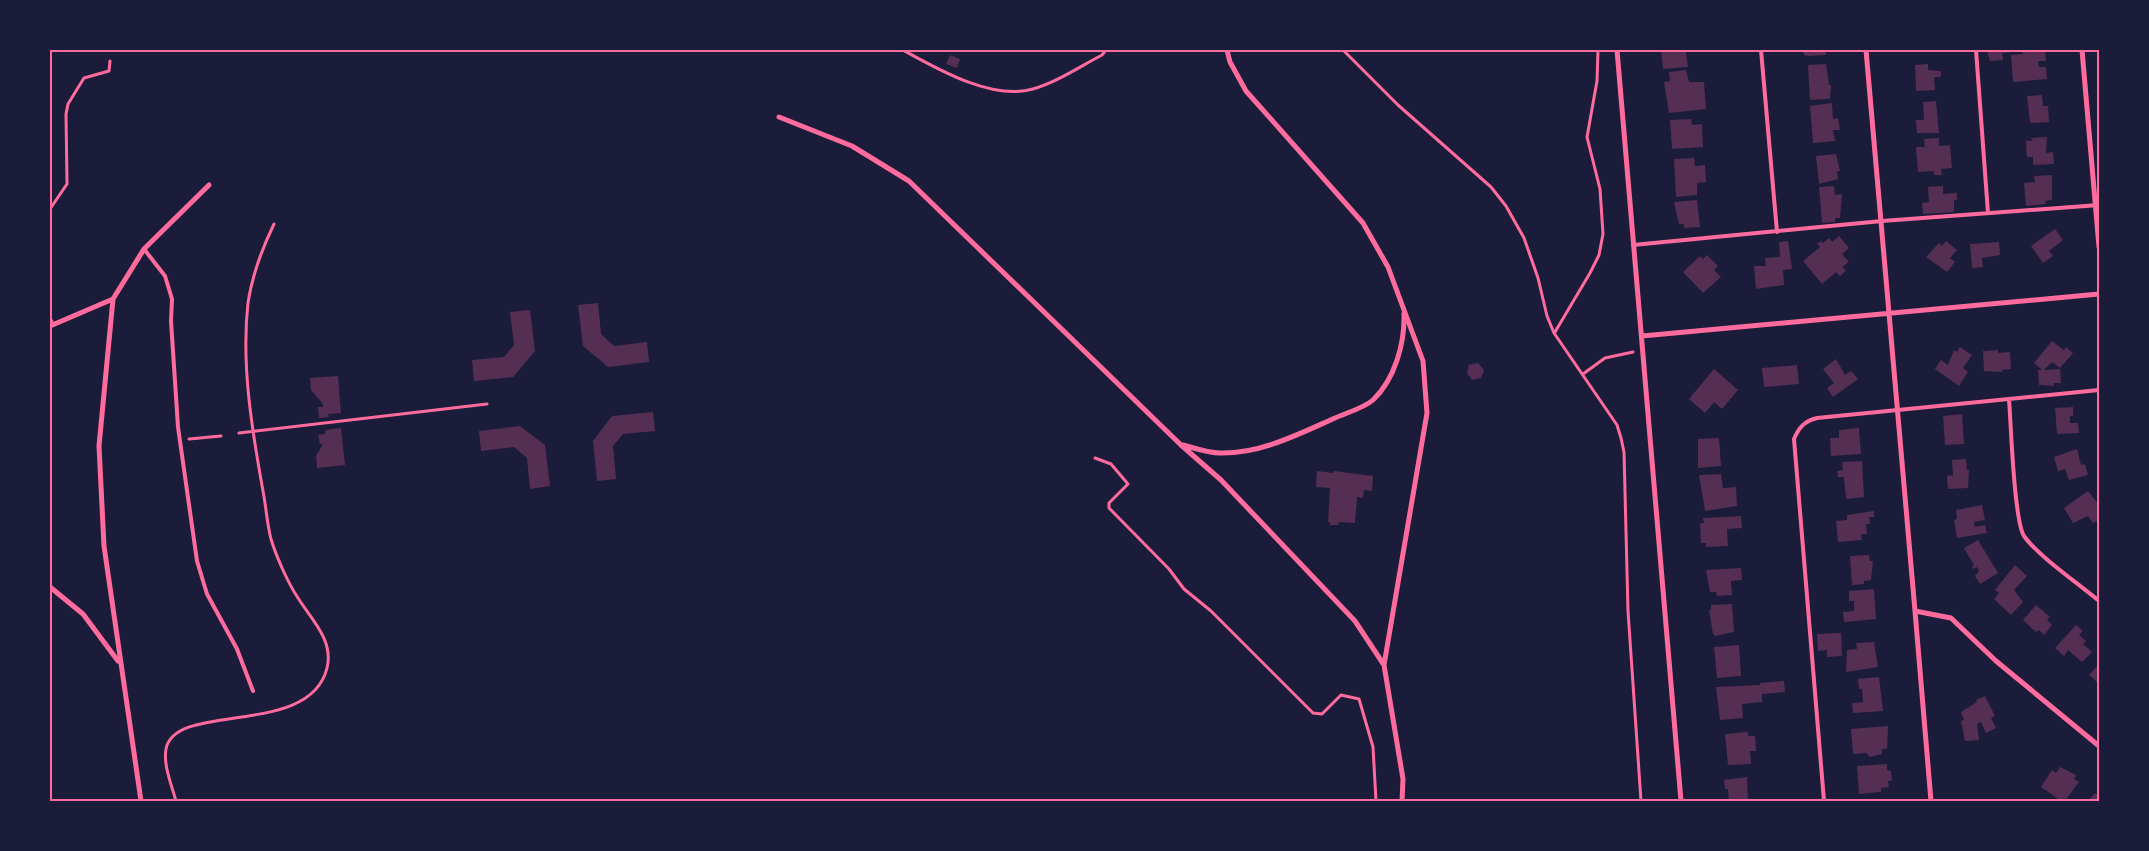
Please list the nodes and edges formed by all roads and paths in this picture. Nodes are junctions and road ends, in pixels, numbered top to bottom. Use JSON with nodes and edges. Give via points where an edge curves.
{"nodes":[{"id":1,"x":903,"y":50,"type":"edge"},
{"id":2,"x":1106,"y":50,"type":"edge"},
{"id":3,"x":1227,"y":50,"type":"edge"},
{"id":4,"x":1343,"y":50,"type":"edge"},
{"id":5,"x":1598,"y":50,"type":"edge"},
{"id":6,"x":1616,"y":50,"type":"edge"},
{"id":7,"x":1761,"y":50,"type":"edge"},
{"id":8,"x":1866,"y":50,"type":"edge"},
{"id":9,"x":1976,"y":50,"type":"edge"},
{"id":10,"x":2082,"y":50,"type":"edge"},
{"id":11,"x":110,"y":61,"type":"dead end"},
{"id":12,"x":779,"y":117,"type":"dead end"},
{"id":13,"x":209,"y":185,"type":"dead end"},
{"id":14,"x":2097,"y":205,"type":"edge"},
{"id":15,"x":50,"y":209,"type":"edge"},
{"id":16,"x":1988,"y":213,"type":"junction"},
{"id":17,"x":1882,"y":221,"type":"junction"},
{"id":18,"x":274,"y":224,"type":"dead end"},
{"id":19,"x":1777,"y":232,"type":"junction"},
{"id":20,"x":1633,"y":245,"type":"junction"},
{"id":21,"x":2099,"y":247,"type":"edge"},
{"id":22,"x":144,"y":249,"type":"junction"},
{"id":23,"x":2099,"y":294,"type":"edge"},
{"id":24,"x":113,"y":299,"type":"junction"},
{"id":25,"x":1404,"y":308,"type":"junction"},
{"id":26,"x":1890,"y":314,"type":"junction"},
{"id":27,"x":51,"y":323,"type":"edge"},
{"id":28,"x":1554,"y":333,"type":"junction"},
{"id":29,"x":1642,"y":336,"type":"junction"},
{"id":30,"x":1633,"y":352,"type":"dead end"},
{"id":31,"x":1583,"y":374,"type":"junction"},
{"id":32,"x":2099,"y":390,"type":"edge"},
{"id":33,"x":2009,"y":399,"type":"junction"},
{"id":34,"x":487,"y":404,"type":"dead end"},
{"id":35,"x":1898,"y":410,"type":"junction"},
{"id":36,"x":254,"y":432,"type":"junction"},
{"id":37,"x":239,"y":434,"type":"dead end"},
{"id":38,"x":221,"y":436,"type":"dead end"},
{"id":39,"x":179,"y":441,"type":"junction"},
{"id":40,"x":1181,"y":445,"type":"junction"},
{"id":41,"x":1095,"y":458,"type":"dead end"},
{"id":42,"x":50,"y":587,"type":"edge"},
{"id":43,"x":2099,"y":602,"type":"edge"},
{"id":44,"x":1915,"y":611,"type":"junction"},
{"id":45,"x":120,"y":663,"type":"junction"},
{"id":46,"x":1384,"y":665,"type":"junction"},
{"id":47,"x":254,"y":690,"type":"dead end"},
{"id":48,"x":2099,"y":746,"type":"edge"},
{"id":49,"x":141,"y":801,"type":"edge"},
{"id":50,"x":176,"y":801,"type":"edge"},
{"id":51,"x":1376,"y":801,"type":"edge"},
{"id":52,"x":1402,"y":801,"type":"edge"},
{"id":53,"x":1641,"y":801,"type":"edge"},
{"id":54,"x":1681,"y":801,"type":"edge"},
{"id":55,"x":1824,"y":801,"type":"edge"},
{"id":56,"x":1931,"y":801,"type":"edge"}],
"edges":[{"from":1,"to":2,"type":"path","via":[[965,81],[1012,92],[1047,84]]},
{"from":3,"to":25,"type":"street","via":[[1246,91],[1363,223],[1388,266]]},
{"from":4,"to":28,"type":"path","via":[[1491,187],[1506,206],[1524,238]]},
{"from":5,"to":28,"type":"path","via":[[1598,81],[1587,137],[1600,190],[1603,234],[1599,254],[1590,273]]},
{"from":6,"to":20,"type":"street"},
{"from":7,"to":19,"type":"lane"},
{"from":8,"to":17,"type":"street"},
{"from":9,"to":16,"type":"lane"},
{"from":10,"to":14,"type":"street"},
{"from":11,"to":15,"type":"path","via":[[109,71],[84,78],[68,104],[67,184]]},
{"from":12,"to":40,"type":"street","via":[[852,146],[909,181]]},
{"from":13,"to":22,"type":"street"},
{"from":14,"to":16,"type":"lane"},
{"from":14,"to":21,"type":"street"},
{"from":16,"to":17,"type":"lane"},
{"from":17,"to":19,"type":"lane"},
{"from":17,"to":26,"type":"street"},
{"from":18,"to":36,"type":"path","via":[[258,260],[248,301],[247,349]]},
{"from":19,"to":20,"type":"lane"},
{"from":20,"to":29,"type":"street"},
{"from":22,"to":24,"type":"street"},
{"from":22,"to":39,"type":"lane","via":[[165,276],[172,299]]},
{"from":23,"to":26,"type":"street"},
{"from":24,"to":27,"type":"street"},
{"from":24,"to":45,"type":"street","via":[[99,446],[104,546]]},
{"from":25,"to":40,"type":"street","via":[[1405,326],[1400,352],[1386,384],[1371,401],[1254,450],[1219,453]]},
{"from":25,"to":46,"type":"street","via":[[1423,361],[1427,413]]},
{"from":26,"to":29,"type":"street"},
{"from":26,"to":35,"type":"street"},
{"from":28,"to":31,"type":"path"},
{"from":29,"to":54,"type":"street"},
{"from":30,"to":31,"type":"path","via":[[1605,358]]},
{"from":31,"to":53,"type":"path","via":[[1616,425],[1624,452],[1628,611]]},
{"from":32,"to":33,"type":"lane"},
{"from":33,"to":35,"type":"lane"},
{"from":33,"to":43,"type":"lane","via":[[2023,534]]},
{"from":34,"to":36,"type":"path"},
{"from":35,"to":44,"type":"street"},
{"from":35,"to":55,"type":"lane","via":[[1808,420],[1797,430],[1794,439]]},
{"from":36,"to":37,"type":"path"},
{"from":36,"to":50,"type":"path","via":[[272,539],[297,596],[324,637],[328,652],[327,668],[322,682],[310,696],[286,707],[192,725],[175,734],[169,740],[165,756]]},
{"from":38,"to":39,"type":"path"},
{"from":39,"to":47,"type":"lane","via":[[197,561],[207,594],[237,649]]},
{"from":40,"to":46,"type":"street","via":[[1221,480],[1354,621]]},
{"from":41,"to":51,"type":"path","via":[[1111,464],[1128,484],[1109,503],[1109,508],[1169,569],[1184,589],[1211,610],[1313,713],[1322,714],[1341,695],[1358,699],[1374,747]]},
{"from":42,"to":45,"type":"street","via":[[83,614]]},
{"from":44,"to":48,"type":"street","via":[[1951,618],[1996,661]]},
{"from":44,"to":56,"type":"street"},
{"from":45,"to":49,"type":"street"},
{"from":46,"to":52,"type":"street","via":[[1403,779]]}]}
